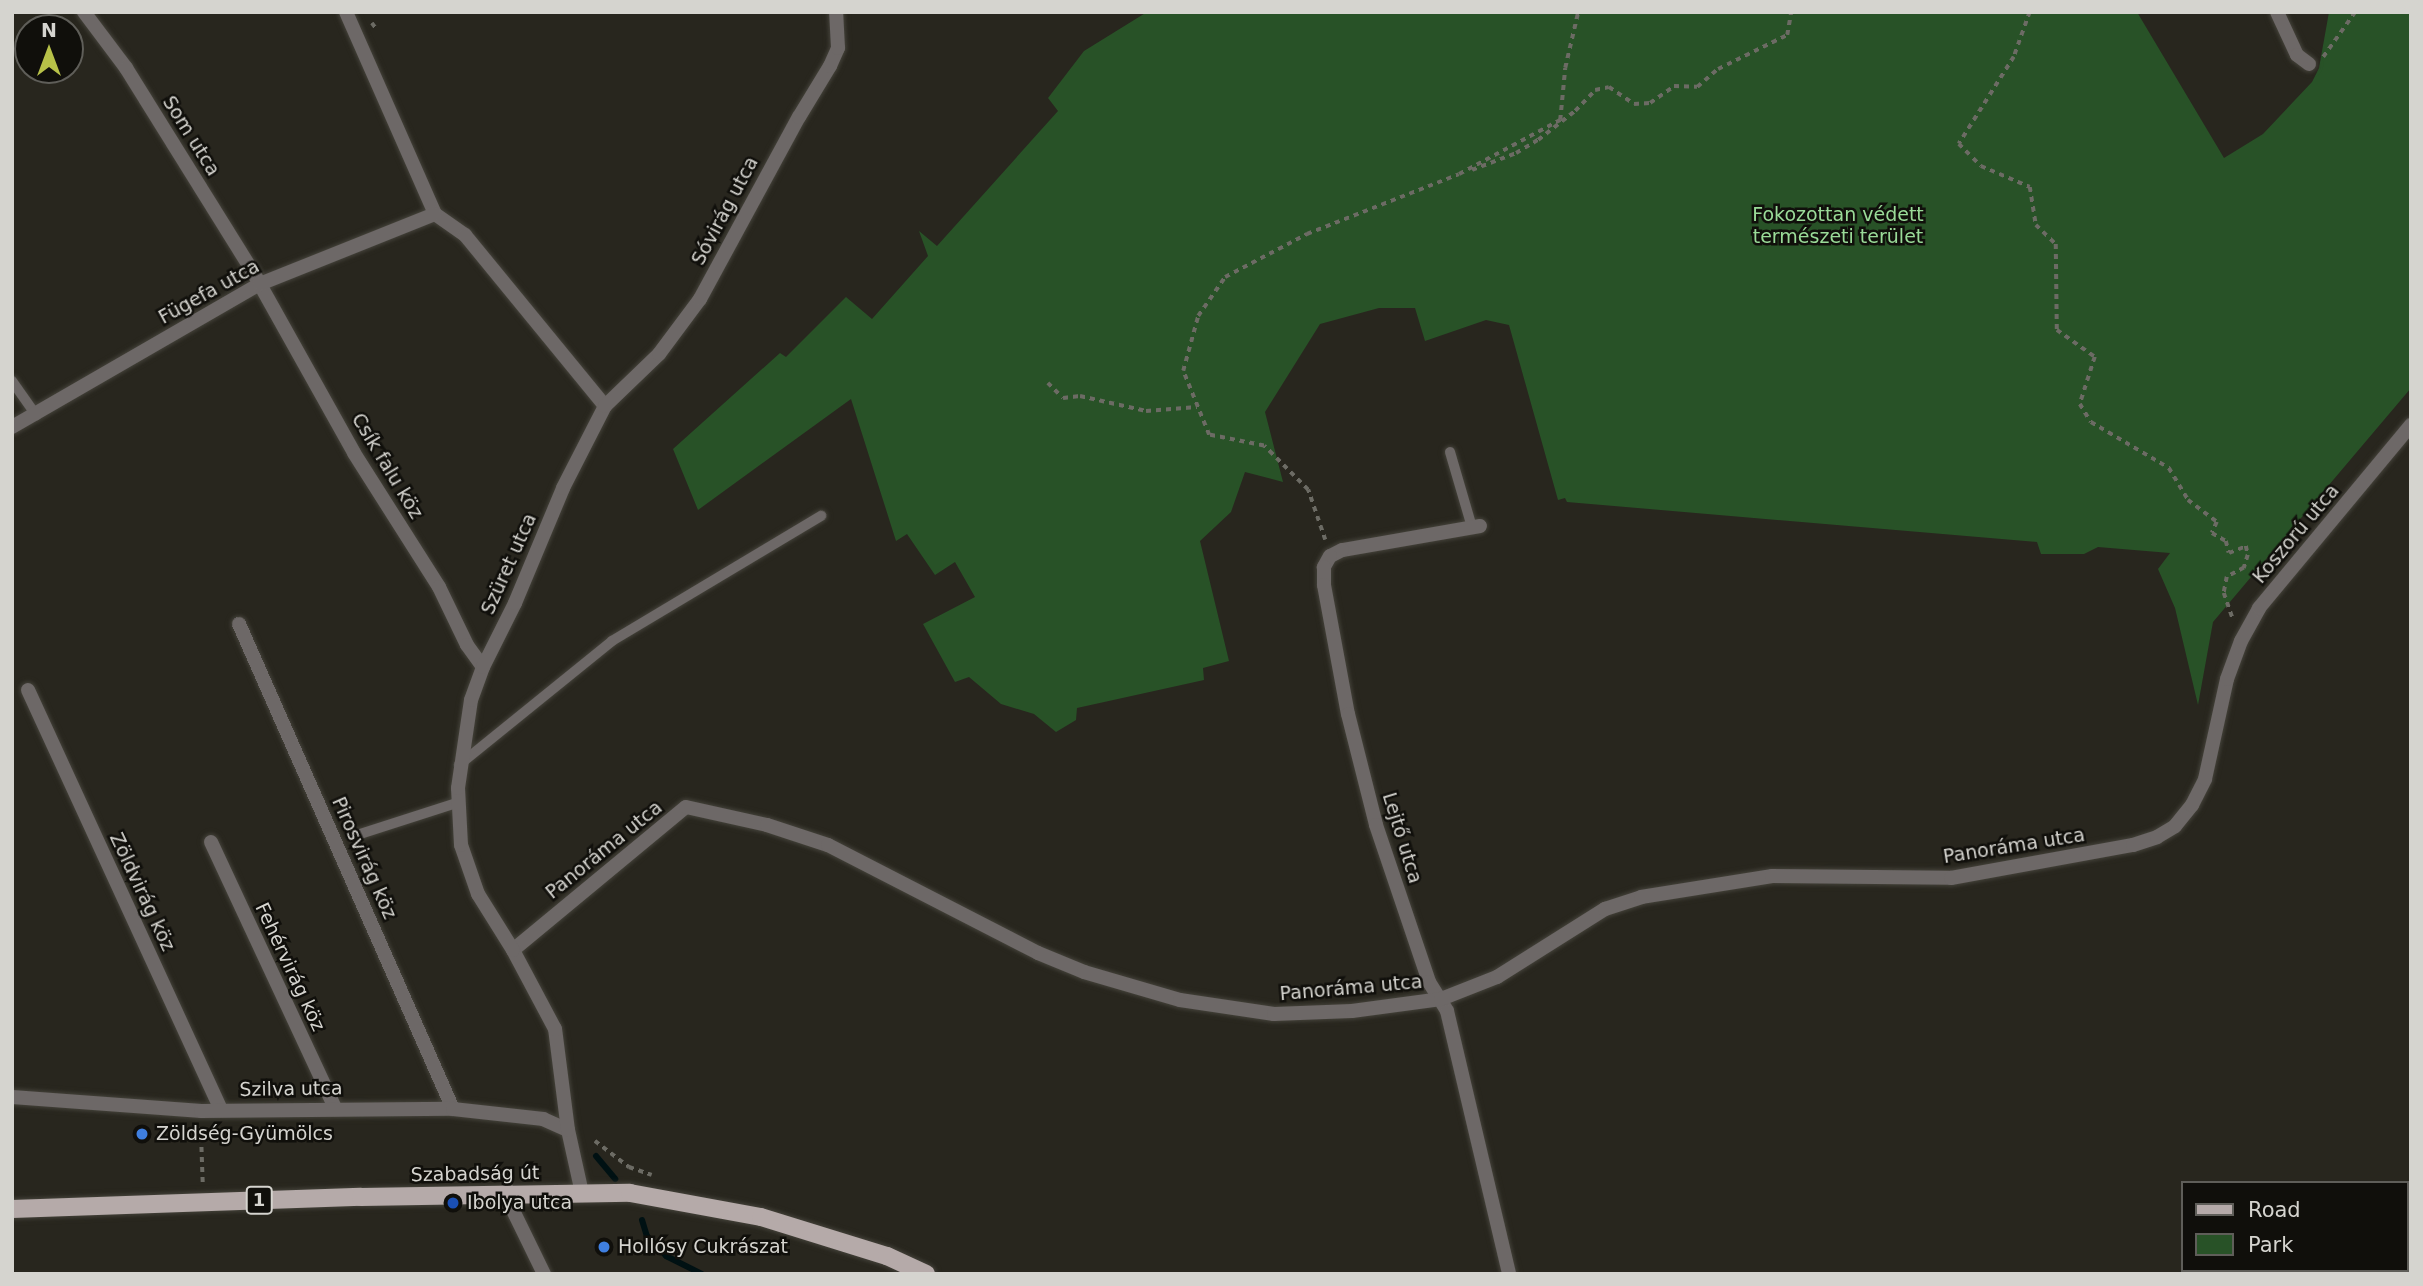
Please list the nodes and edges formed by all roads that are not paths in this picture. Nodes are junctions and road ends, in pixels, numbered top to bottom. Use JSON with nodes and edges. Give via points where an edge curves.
{"nodes":[{"id":1,"x":84,"y":12,"type":"edge"},
{"id":2,"x":346,"y":12,"type":"edge"},
{"id":3,"x":836,"y":12,"type":"edge"},
{"id":4,"x":2277,"y":12,"type":"edge"},
{"id":5,"x":2309,"y":64,"type":"road end"},
{"id":6,"x":435,"y":214,"type":"junction"},
{"id":7,"x":260,"y":284,"type":"junction"},
{"id":8,"x":12,"y":381,"type":"edge"},
{"id":9,"x":605,"y":406,"type":"junction"},
{"id":10,"x":36,"y":415,"type":"junction"},
{"id":11,"x":2411,"y":425,"type":"edge"},
{"id":12,"x":12,"y":427,"type":"edge"},
{"id":13,"x":1450,"y":452,"type":"dead end"},
{"id":14,"x":821,"y":516,"type":"dead end"},
{"id":15,"x":1476,"y":527,"type":"joint"},
{"id":16,"x":239,"y":624,"type":"dead end"},
{"id":17,"x":483,"y":667,"type":"junction"},
{"id":18,"x":2227,"y":679,"type":"joint"},
{"id":19,"x":28,"y":690,"type":"dead end"},
{"id":20,"x":460,"y":765,"type":"junction"},
{"id":21,"x":458,"y":802,"type":"junction"},
{"id":22,"x":354,"y":836,"type":"dead end"},
{"id":23,"x":211,"y":842,"type":"dead end"},
{"id":24,"x":513,"y":950,"type":"junction"},
{"id":25,"x":1441,"y":999,"type":"junction"},
{"id":26,"x":12,"y":1097,"type":"edge"},
{"id":27,"x":335,"y":1108,"type":"junction"},
{"id":28,"x":453,"y":1109,"type":"junction"},
{"id":29,"x":221,"y":1110,"type":"junction"},
{"id":30,"x":568,"y":1130,"type":"junction"},
{"id":31,"x":505,"y":1194,"type":"junction"},
{"id":32,"x":583,"y":1194,"type":"junction"},
{"id":33,"x":12,"y":1209,"type":"edge"},
{"id":34,"x":544,"y":1274,"type":"edge"},
{"id":35,"x":926,"y":1274,"type":"edge"},
{"id":36,"x":1509,"y":1274,"type":"edge"}],
"edges":[{"from":1,"to":7,"type":"street","name":"Som utca","via":[[126,68]]},
{"from":2,"to":6,"type":"street"},
{"from":3,"to":9,"type":"street","name":"Sóvirág utca","via":[[839,38],[831,66],[700,299],[659,354]]},
{"from":4,"to":5,"type":"street","via":[[2297,55]]},
{"from":6,"to":7,"type":"street","name":"Fügefa utca"},
{"from":6,"to":9,"type":"street","via":[[465,235]]},
{"from":7,"to":10,"type":"street","name":"Fügefa utca"},
{"from":7,"to":17,"type":"street","name":"Csík falu köz","via":[[354,453],[439,587]]},
{"from":8,"to":10,"type":"lane"},
{"from":9,"to":17,"type":"street","name":"Szüret utca"},
{"from":10,"to":12,"type":"street","name":"Fügefa utca"},
{"from":11,"to":18,"type":"street","name":"Koszorú utca","via":[[2259,608]]},
{"from":13,"to":15,"type":"lane"},
{"from":14,"to":20,"type":"lane","via":[[612,641]]},
{"from":15,"to":25,"type":"street","name":"Lejtő utca","via":[[1352,547],[1330,556],[1324,567],[1354,739],[1376,825],[1429,982]]},
{"from":16,"to":28,"type":"street","name":"Pirosvirág köz"},
{"from":17,"to":20,"type":"street","name":"Szüret utca","via":[[471,700]]},
{"from":18,"to":25,"type":"street","name":"Panoráma utca","via":[[2205,779],[2175,826],[2157,837],[1951,878],[1772,876],[1641,897],[1605,909],[1497,977]]},
{"from":19,"to":29,"type":"street","name":"Zöldvirág köz"},
{"from":20,"to":21,"type":"street","name":"Szüret utca"},
{"from":21,"to":22,"type":"lane"},
{"from":21,"to":24,"type":"street","name":"Szüret utca","via":[[461,845],[478,894]]},
{"from":23,"to":27,"type":"street","name":"Fehérvirág köz"},
{"from":24,"to":25,"type":"street","name":"Panoráma utca","via":[[686,807],[767,825],[828,845],[1038,953],[1084,972],[1180,1000],[1274,1014],[1352,1011]]},
{"from":24,"to":30,"type":"street","name":"Szüret utca","via":[[555,1029]]},
{"from":25,"to":36,"type":"street","name":"Lejtő utca","via":[[1459,1055]]},
{"from":26,"to":29,"type":"street","name":"Szilva utca"},
{"from":27,"to":28,"type":"street","name":"Szilva utca"},
{"from":27,"to":29,"type":"street","name":"Szilva utca"},
{"from":28,"to":30,"type":"street","name":"Szilva utca","via":[[543,1119]]},
{"from":30,"to":32,"type":"street","name":"Szüret utca"},
{"from":31,"to":32,"type":"main road","name":"Szabadság út","number":"1"},
{"from":31,"to":33,"type":"main road","name":"Szabadság út","number":"1"},
{"from":31,"to":34,"type":"street"},
{"from":32,"to":35,"type":"main road","name":"Szabadság út","number":"1","via":[[644,1195],[761,1217],[875,1252]]}]}
